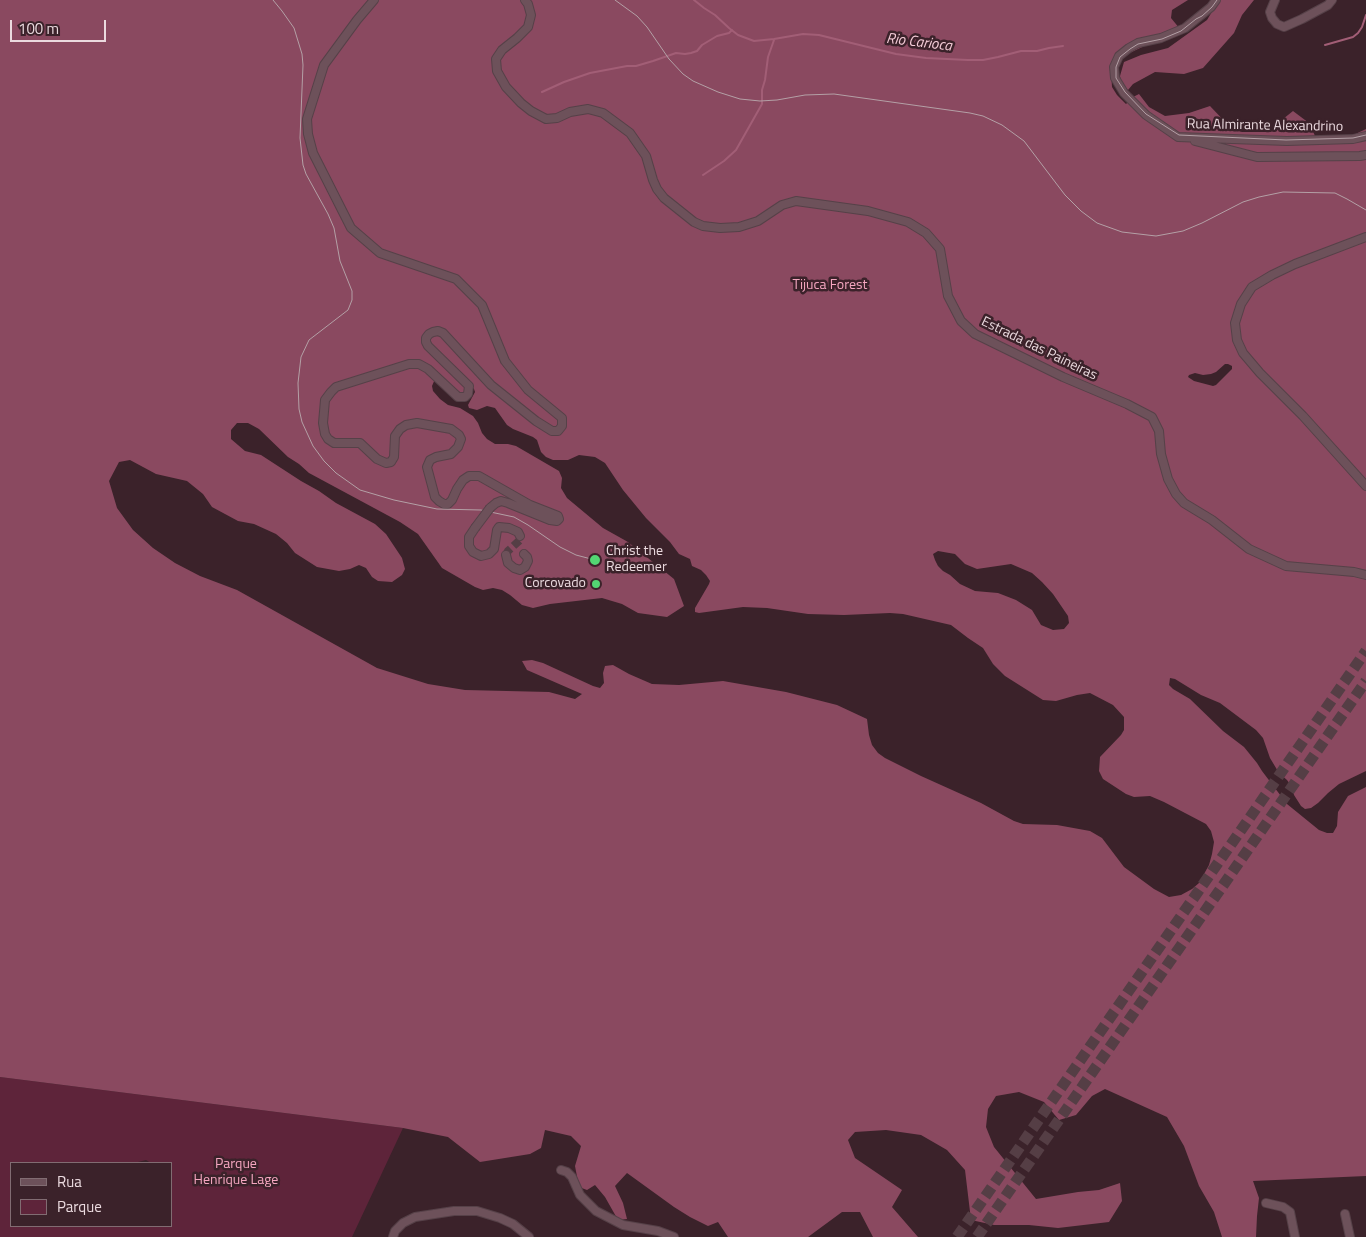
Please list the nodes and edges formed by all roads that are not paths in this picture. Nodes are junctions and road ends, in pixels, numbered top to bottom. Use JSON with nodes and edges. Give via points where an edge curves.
{"nodes":[{"id":1,"x":374,"y":0,"type":"edge"},
{"id":2,"x":525,"y":0,"type":"edge"},
{"id":3,"x":1216,"y":0,"type":"edge"},
{"id":4,"x":1275,"y":0,"type":"edge"},
{"id":5,"x":1332,"y":0,"type":"edge"},
{"id":6,"x":1366,"y":136,"type":"edge"},
{"id":7,"x":1178,"y":137,"type":"junction"},
{"id":8,"x":1366,"y":155,"type":"edge"},
{"id":9,"x":1366,"y":237,"type":"edge"},
{"id":10,"x":1366,"y":486,"type":"edge"},
{"id":11,"x":520,"y":536,"type":"dead end"},
{"id":12,"x":524,"y":554,"type":"dead end"},
{"id":13,"x":506,"y":555,"type":"dead end"},
{"id":14,"x":1366,"y":575,"type":"edge"},
{"id":15,"x":561,"y":1170,"type":"dead end"},
{"id":16,"x":1266,"y":1203,"type":"dead end"},
{"id":17,"x":1345,"y":1214,"type":"dead end"},
{"id":18,"x":393,"y":1237,"type":"edge"},
{"id":19,"x":530,"y":1237,"type":"edge"},
{"id":20,"x":674,"y":1237,"type":"edge"},
{"id":21,"x":1295,"y":1237,"type":"edge"},
{"id":22,"x":1350,"y":1237,"type":"edge"}],
"edges":[{"from":1,"to":11,"type":"street","bridge":true,"via":[[324,65],[307,119],[313,153],[350,228],[380,253],[456,279],[482,304],[505,361],[528,390],[562,418],[562,426],[558,431],[552,431],[536,421],[491,385],[438,331],[429,334],[426,342],[468,386],[465,397],[458,397],[428,368],[409,364],[336,387],[326,400],[325,434],[334,443],[360,443],[386,463],[394,457],[395,436],[406,425],[416,423],[450,429],[459,435],[458,447],[451,454],[436,456],[427,467],[435,496],[448,504],[463,480],[479,476],[530,505],[558,516],[557,521],[550,520],[501,501],[490,508],[468,542],[473,552],[482,556],[494,549],[499,527],[509,528]]},
{"from":2,"to":14,"type":"street","name":"Estrada das Paineiras","via":[[531,15],[528,27],[496,59],[497,71],[506,87],[531,111],[546,119],[588,109],[603,113],[630,133],[646,156],[657,190],[664,198],[703,226],[739,227],[796,201],[868,211],[908,222],[926,232],[940,249],[948,296],[960,321],[975,334],[1152,417],[1159,431],[1168,480],[1184,503],[1249,548],[1286,566]]},
{"from":3,"to":7,"type":"street","name":"Rua Almirante Alexandrino","via":[[1185,28],[1129,48],[1119,56],[1114,67],[1115,78],[1124,93],[1146,115]]},
{"from":4,"to":5,"type":"street","via":[[1270,12],[1277,24],[1284,27]]},
{"from":6,"to":7,"type":"street","name":"Rua Almirante Alexandrino","via":[[1353,140],[1287,141]]},
{"from":7,"to":8,"type":"street","via":[[1257,157]]},
{"from":9,"to":10,"type":"street","via":[[1295,264],[1252,287],[1241,304],[1235,323],[1237,340],[1260,373]]},
{"from":12,"to":13,"type":"street","via":[[528,561],[520,570],[508,563]]},
{"from":15,"to":20,"type":"street","via":[[572,1177],[580,1195],[596,1210],[622,1225]]},
{"from":16,"to":21,"type":"street","via":[[1290,1212]]},
{"from":17,"to":22,"type":"street"},
{"from":18,"to":19,"type":"street","via":[[402,1223],[454,1211],[477,1211],[500,1218]]}]}
